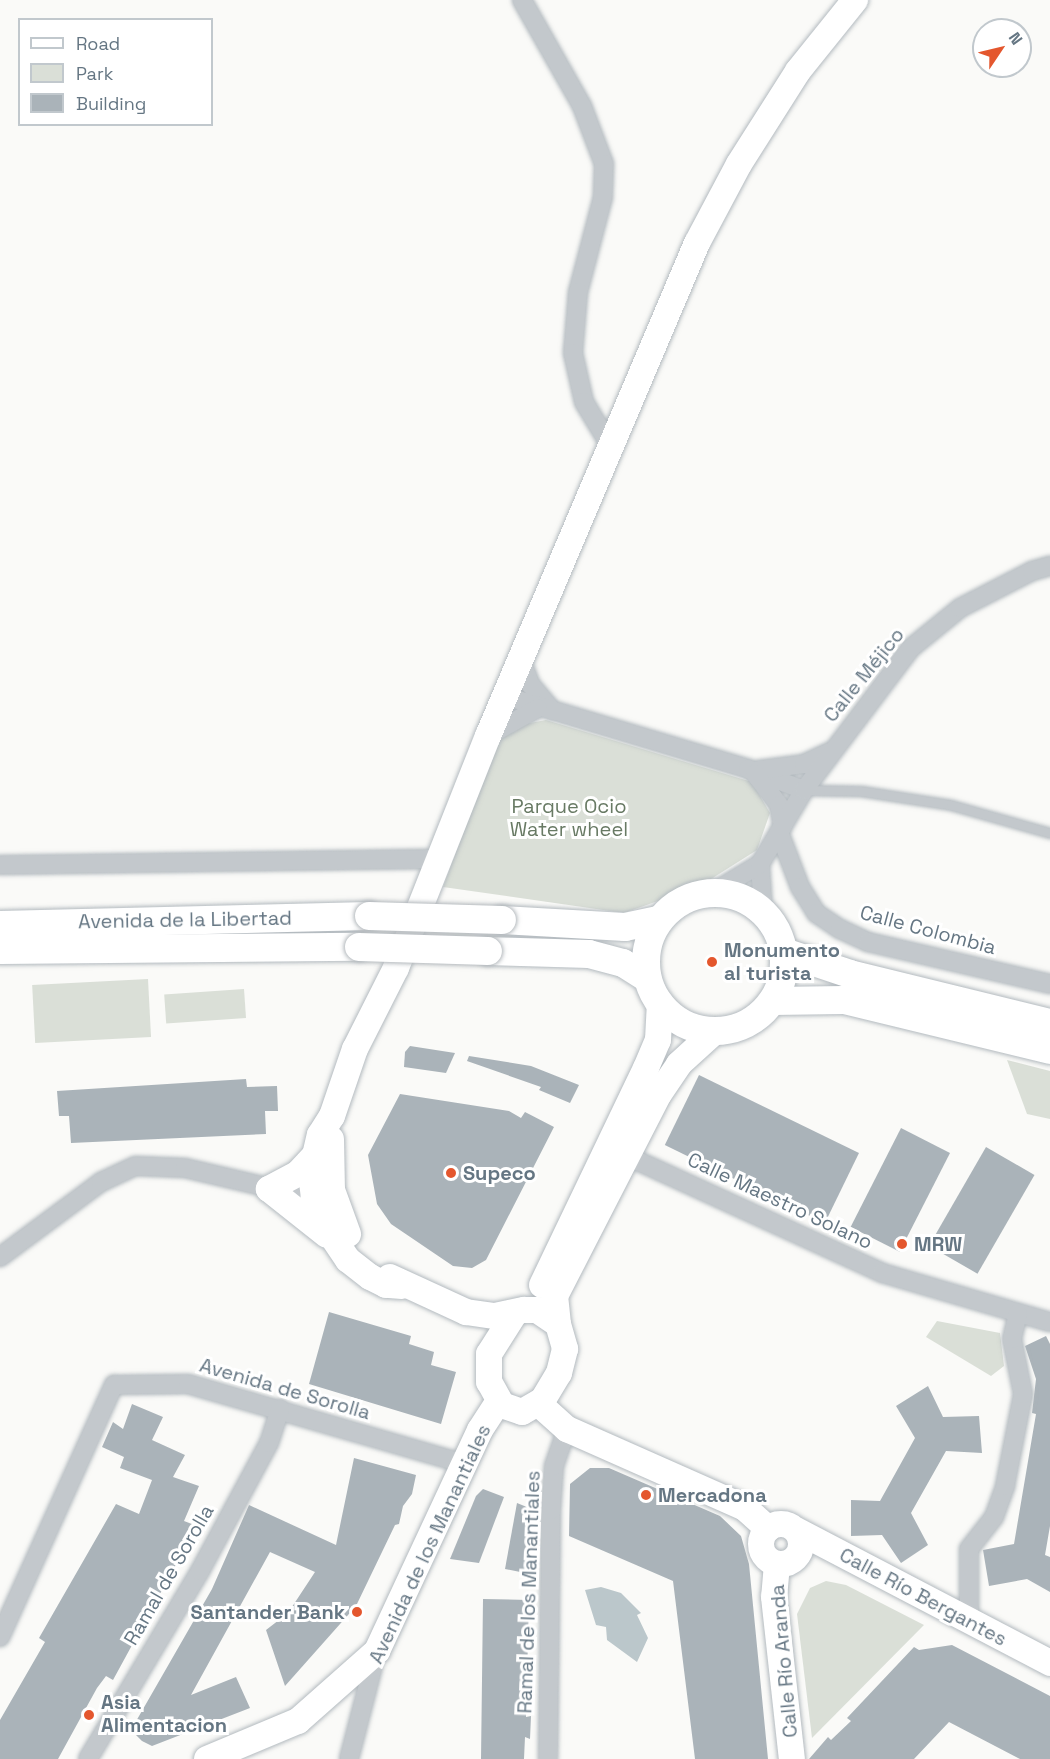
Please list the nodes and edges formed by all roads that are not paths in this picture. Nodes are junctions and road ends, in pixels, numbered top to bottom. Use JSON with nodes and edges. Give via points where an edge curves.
{"nodes":[{"id":1,"x":522,"y":0,"type":"edge"},
{"id":2,"x":855,"y":0,"type":"edge"},
{"id":3,"x":611,"y":447,"type":"junction"},
{"id":4,"x":1050,"y":566,"type":"edge"},
{"id":5,"x":521,"y":659,"type":"junction"},
{"id":6,"x":505,"y":696,"type":"junction"},
{"id":7,"x":546,"y":709,"type":"junction"},
{"id":8,"x":488,"y":736,"type":"junction"},
{"id":9,"x":832,"y":752,"type":"junction"},
{"id":10,"x":752,"y":770,"type":"junction"},
{"id":11,"x":804,"y":790,"type":"junction"},
{"id":12,"x":781,"y":830,"type":"junction"},
{"id":13,"x":1050,"y":833,"type":"edge"},
{"id":14,"x":438,"y":859,"type":"junction"},
{"id":15,"x":760,"y":864,"type":"junction"},
{"id":16,"x":0,"y":865,"type":"edge"},
{"id":17,"x":712,"y":893,"type":"junction"},
{"id":18,"x":763,"y":911,"type":"junction"},
{"id":19,"x":659,"y":920,"type":"junction"},
{"id":20,"x":0,"y":925,"type":"edge"},
{"id":21,"x":0,"y":950,"type":"edge"},
{"id":22,"x":784,"y":952,"type":"junction"},
{"id":23,"x":647,"y":978,"type":"junction"},
{"id":24,"x":1050,"y":984,"type":"edge"},
{"id":25,"x":773,"y":1001,"type":"junction"},
{"id":26,"x":660,"y":1005,"type":"junction"},
{"id":27,"x":1050,"y":1023,"type":"edge"},
{"id":28,"x":714,"y":1032,"type":"junction"},
{"id":29,"x":1050,"y":1050,"type":"edge"},
{"id":30,"x":322,"y":1156,"type":"junction"},
{"id":31,"x":627,"y":1156,"type":"junction"},
{"id":32,"x":269,"y":1189,"type":"junction"},
{"id":33,"x":314,"y":1198,"type":"junction"},
{"id":34,"x":335,"y":1242,"type":"junction"},
{"id":35,"x":0,"y":1257,"type":"edge"},
{"id":36,"x":369,"y":1261,"type":"junction"},
{"id":37,"x":402,"y":1286,"type":"junction"},
{"id":38,"x":466,"y":1312,"type":"junction"},
{"id":39,"x":520,"y":1312,"type":"junction"},
{"id":40,"x":1018,"y":1314,"type":"junction"},
{"id":41,"x":1050,"y":1322,"type":"edge"},
{"id":42,"x":558,"y":1324,"type":"junction"},
{"id":43,"x":489,"y":1354,"type":"junction"},
{"id":44,"x":499,"y":1401,"type":"junction"},
{"id":45,"x":539,"y":1404,"type":"junction"},
{"id":46,"x":280,"y":1410,"type":"junction"},
{"id":47,"x":567,"y":1429,"type":"junction"},
{"id":48,"x":465,"y":1464,"type":"junction"},
{"id":49,"x":768,"y":1529,"type":"junction"},
{"id":50,"x":796,"y":1530,"type":"junction"},
{"id":51,"x":777,"y":1563,"type":"junction"},
{"id":52,"x":969,"y":1622,"type":"junction"},
{"id":53,"x":0,"y":1637,"type":"edge"},
{"id":54,"x":377,"y":1650,"type":"junction"},
{"id":55,"x":1050,"y":1664,"type":"edge"},
{"id":56,"x":88,"y":1759,"type":"edge"},
{"id":57,"x":207,"y":1759,"type":"edge"},
{"id":58,"x":350,"y":1759,"type":"edge"},
{"id":59,"x":548,"y":1759,"type":"edge"},
{"id":60,"x":792,"y":1759,"type":"edge"}],
"edges":[{"from":1,"to":3,"type":"street","via":[[582,106],[603,164],[603,197],[578,292],[573,353],[585,402]]},
{"from":2,"to":3,"type":"main road","via":[[798,71],[734,174],[697,243]]},
{"from":3,"to":5,"type":"main road"},
{"from":4,"to":9,"type":"street","name":"Calle Méjico","via":[[1032,571],[960,608],[910,648]]},
{"from":5,"to":6,"type":"main road"},
{"from":5,"to":7,"type":"street","via":[[530,684]]},
{"from":6,"to":7,"type":"street"},
{"from":6,"to":8,"type":"main road"},
{"from":7,"to":8,"type":"street"},
{"from":7,"to":10,"type":"street"},
{"from":8,"to":14,"type":"main road"},
{"from":9,"to":10,"type":"street","via":[[804,764]]},
{"from":9,"to":11,"type":"street","name":"Calle Méjico"},
{"from":10,"to":11,"type":"street"},
{"from":10,"to":12,"type":"street","name":"Calle Colombia","via":[[773,794]]},
{"from":11,"to":12,"type":"street","name":"Calle Méjico"},
{"from":11,"to":13,"type":"lane","via":[[861,791],[951,805]]},
{"from":12,"to":15,"type":"street","name":"Calle Méjico"},
{"from":12,"to":24,"type":"street","name":"Calle Colombia","via":[[800,887],[816,913],[840,929],[868,942]]},
{"from":14,"to":16,"type":"street"},
{"from":14,"to":30,"type":"main road","via":[[396,968],[355,1049],[332,1116],[320,1135]]},
{"from":15,"to":17,"type":"street","name":"Calle Méjico"},
{"from":15,"to":18,"type":"street"},
{"from":17,"to":18,"type":"main road","via":[[743,898]]},
{"from":17,"to":19,"type":"main road","via":[[697,894],[675,904]]},
{"from":18,"to":22,"type":"main road","via":[[777,930]]},
{"from":19,"to":20,"type":"main road","name":"Avenida de la Libertad","bridge":true,"via":[[625,927],[369,916]]},
{"from":19,"to":23,"type":"main road","via":[[649,938]]},
{"from":21,"to":23,"type":"main road","name":"Avenida de la Libertad","bridge":true,"via":[[359,947],[589,954],[623,963]]},
{"from":22,"to":25,"type":"main road","via":[[783,978]]},
{"from":22,"to":27,"type":"main road","via":[[850,974]]},
{"from":23,"to":26,"type":"main road"},
{"from":25,"to":28,"type":"main road","via":[[757,1018],[736,1028]]},
{"from":25,"to":29,"type":"main road","via":[[844,1000]]},
{"from":26,"to":28,"type":"main road","via":[[675,1019]]},
{"from":26,"to":39,"type":"main road","via":[[658,1040],[646,1068],[541,1286]]},
{"from":28,"to":31,"type":"main road","via":[[679,1064]]},
{"from":30,"to":32,"type":"main road"},
{"from":30,"to":33,"type":"main road","via":[[310,1173]]},
{"from":30,"to":36,"type":"main road","via":[[347,1233]]},
{"from":31,"to":40,"type":"street","name":"Calle Maestro Solano","via":[[882,1273]]},
{"from":31,"to":42,"type":"main road","via":[[555,1296]]},
{"from":32,"to":33,"type":"street"},
{"from":32,"to":34,"type":"main road"},
{"from":32,"to":35,"type":"street","via":[[185,1168],[136,1166],[100,1182]]},
{"from":33,"to":34,"type":"main road"},
{"from":33,"to":36,"type":"main road","via":[[328,1204],[351,1250]]},
{"from":34,"to":37,"type":"main road","via":[[348,1260],[370,1277],[386,1285]]},
{"from":36,"to":37,"type":"main road"},
{"from":37,"to":38,"type":"main road"},
{"from":38,"to":39,"type":"main road","via":[[495,1316]]},
{"from":38,"to":43,"type":"main road"},
{"from":39,"to":42,"type":"main road","via":[[537,1310]]},
{"from":39,"to":43,"type":"main road"},
{"from":40,"to":41,"type":"street","name":"Calle Maestro Solano"},
{"from":40,"to":52,"type":"street","via":[[1012,1339],[1023,1394],[1005,1486],[994,1517],[969,1549]]},
{"from":42,"to":45,"type":"main road","via":[[564,1336],[562,1363],[551,1390]]},
{"from":43,"to":44,"type":"main road","via":[[489,1382]]},
{"from":44,"to":45,"type":"main road","via":[[522,1412]]},
{"from":44,"to":48,"type":"main road","name":"Avenida de los Manantiales"},
{"from":45,"to":47,"type":"main road"},
{"from":46,"to":48,"type":"street","name":"Avenida de Sorolla"},
{"from":46,"to":53,"type":"street","name":"Avenida de Sorolla","via":[[188,1384],[114,1385]]},
{"from":46,"to":56,"type":"street","name":"Ramal de Sorolla","via":[[269,1443],[200,1570]]},
{"from":47,"to":49,"type":"main road","via":[[745,1508]]},
{"from":47,"to":59,"type":"street","name":"Ramal de los Manantiales","via":[[554,1467],[551,1510]]},
{"from":48,"to":54,"type":"main road","name":"Avenida de los Manantiales"},
{"from":49,"to":50,"type":"main road","via":[[781,1523]]},
{"from":49,"to":51,"type":"main road","via":[[761,1547],[768,1559]]},
{"from":50,"to":51,"type":"main road","via":[[801,1539],[800,1551],[788,1563]]},
{"from":50,"to":52,"type":"main road","name":"Calle Río Bergantes"},
{"from":51,"to":60,"type":"main road","name":"Calle Río Aranda","via":[[774,1597]]},
{"from":52,"to":55,"type":"main road","name":"Calle Río Bergantes"},
{"from":54,"to":57,"type":"main road","via":[[298,1721]]},
{"from":54,"to":58,"type":"street","name":"Avenida de los Manantiales"}]}
